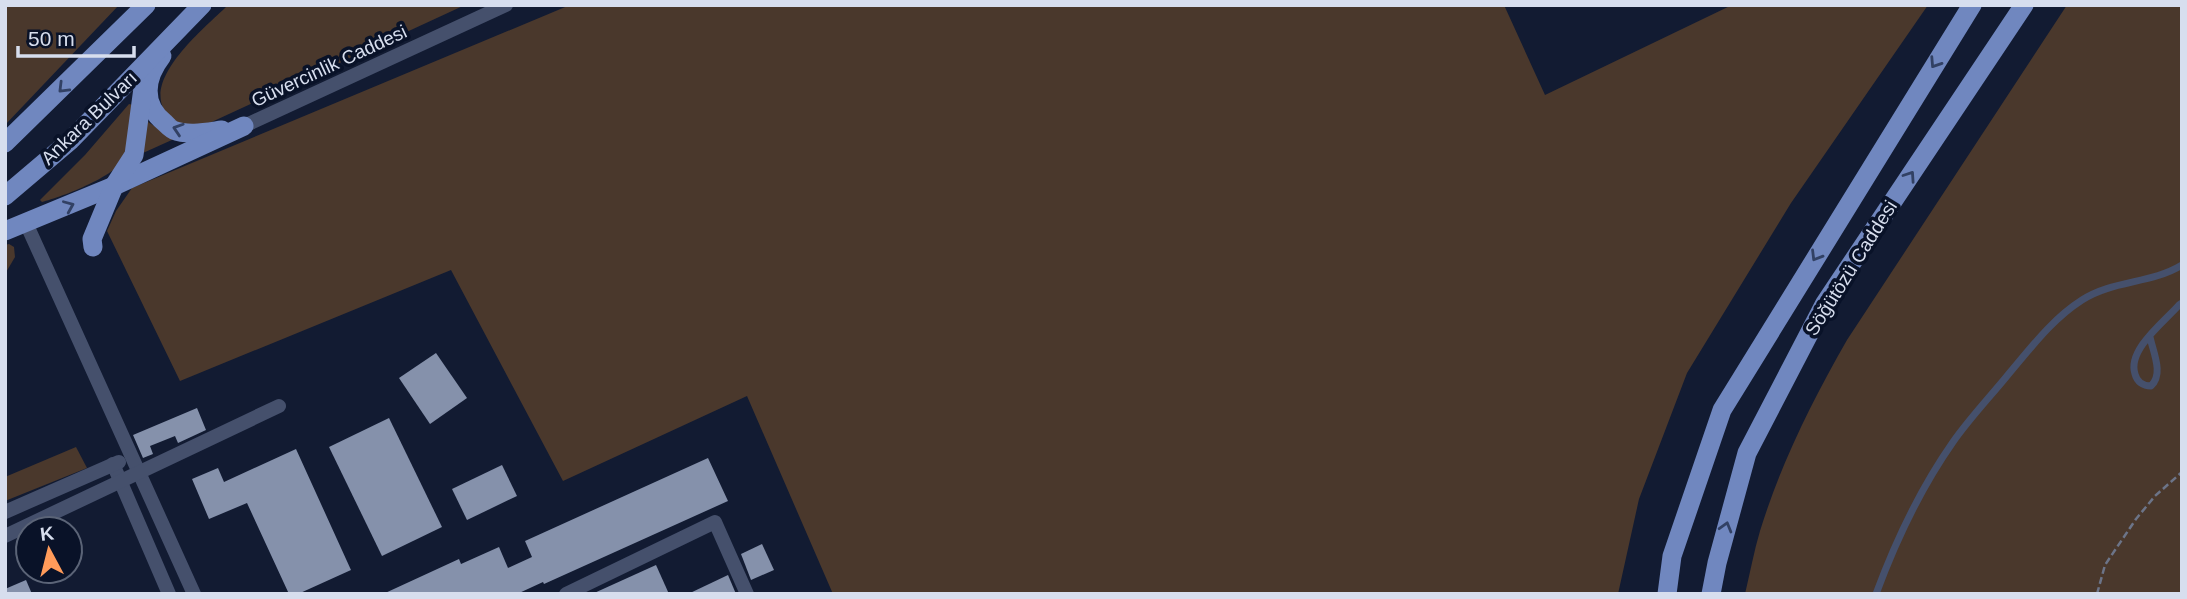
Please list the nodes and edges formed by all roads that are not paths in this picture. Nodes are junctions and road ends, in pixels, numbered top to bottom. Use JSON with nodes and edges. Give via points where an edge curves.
{"nodes":[{"id":1,"x":146,"y":5,"type":"edge"},
{"id":2,"x":506,"y":5,"type":"edge"},
{"id":3,"x":1972,"y":5,"type":"edge"},
{"id":4,"x":2024,"y":5,"type":"edge"},
{"id":5,"x":201,"y":6,"type":"edge"},
{"id":6,"x":153,"y":68,"type":"junction"},
{"id":7,"x":244,"y":126,"type":"junction"},
{"id":8,"x":5,"y":144,"type":"edge"},
{"id":9,"x":114,"y":186,"type":"junction"},
{"id":10,"x":5,"y":196,"type":"edge"},
{"id":11,"x":26,"y":223,"type":"junction"},
{"id":12,"x":5,"y":231,"type":"edge"},
{"id":13,"x":93,"y":247,"type":"dead end"},
{"id":14,"x":2182,"y":265,"type":"edge"},
{"id":15,"x":2182,"y":303,"type":"edge"},
{"id":16,"x":2150,"y":337,"type":"junction"},
{"id":17,"x":279,"y":406,"type":"dead end"},
{"id":18,"x":131,"y":457,"type":"junction"},
{"id":19,"x":113,"y":464,"type":"junction"},
{"id":20,"x":139,"y":473,"type":"junction"},
{"id":21,"x":122,"y":482,"type":"junction"},
{"id":22,"x":5,"y":512,"type":"edge"},
{"id":23,"x":5,"y":536,"type":"edge"},
{"id":24,"x":169,"y":594,"type":"edge"},
{"id":25,"x":194,"y":594,"type":"edge"},
{"id":26,"x":566,"y":594,"type":"edge"},
{"id":27,"x":747,"y":594,"type":"edge"},
{"id":28,"x":1667,"y":594,"type":"edge"},
{"id":29,"x":1711,"y":594,"type":"edge"},
{"id":30,"x":1875,"y":594,"type":"edge"}],
"edges":[{"from":1,"to":8,"type":"main road","name":"Ankara Bulvarı","one_way":true},
{"from":2,"to":7,"type":"street","name":"Güvercinlik Caddesi"},
{"from":3,"to":28,"type":"main road","name":"Söğütözü Caddesi","one_way":true,"via":[[1722,410],[1672,556]]},
{"from":29,"to":4,"type":"main road","name":"Söğütözü Caddesi","one_way":true,"via":[[1747,453],[1825,303]]},
{"from":5,"to":6,"type":"main road"},
{"from":5,"to":10,"type":"main road","name":"Ankara Bulvarı","via":[[71,140]]},
{"from":7,"to":6,"type":"main road","one_way":true,"via":[[200,134],[173,130],[149,103],[147,89]]},
{"from":6,"to":9,"type":"main road","via":[[143,89],[134,155]]},
{"from":7,"to":9,"type":"main road"},
{"from":11,"to":9,"type":"main road","one_way":true},
{"from":9,"to":13,"type":"main road","via":[[92,239]]},
{"from":11,"to":12,"type":"main road"},
{"from":11,"to":18,"type":"street"},
{"from":14,"to":30,"type":"lane","via":[[2158,277],[2097,292],[2071,307],[2036,341],[1954,441],[1923,488],[1895,541]]},
{"from":15,"to":16,"type":"lane"},
{"from":16,"to":16,"type":"lane","via":[[2138,349],[2133,364],[2138,382],[2145,386],[2151,386],[2158,373]]},
{"from":17,"to":20,"type":"street"},
{"from":18,"to":19,"type":"street"},
{"from":18,"to":20,"type":"street"},
{"from":19,"to":21,"type":"street"},
{"from":19,"to":22,"type":"street"},
{"from":20,"to":21,"type":"street"},
{"from":20,"to":25,"type":"street"},
{"from":21,"to":23,"type":"street"},
{"from":21,"to":24,"type":"street"},
{"from":26,"to":27,"type":"street","via":[[715,522]]}]}
